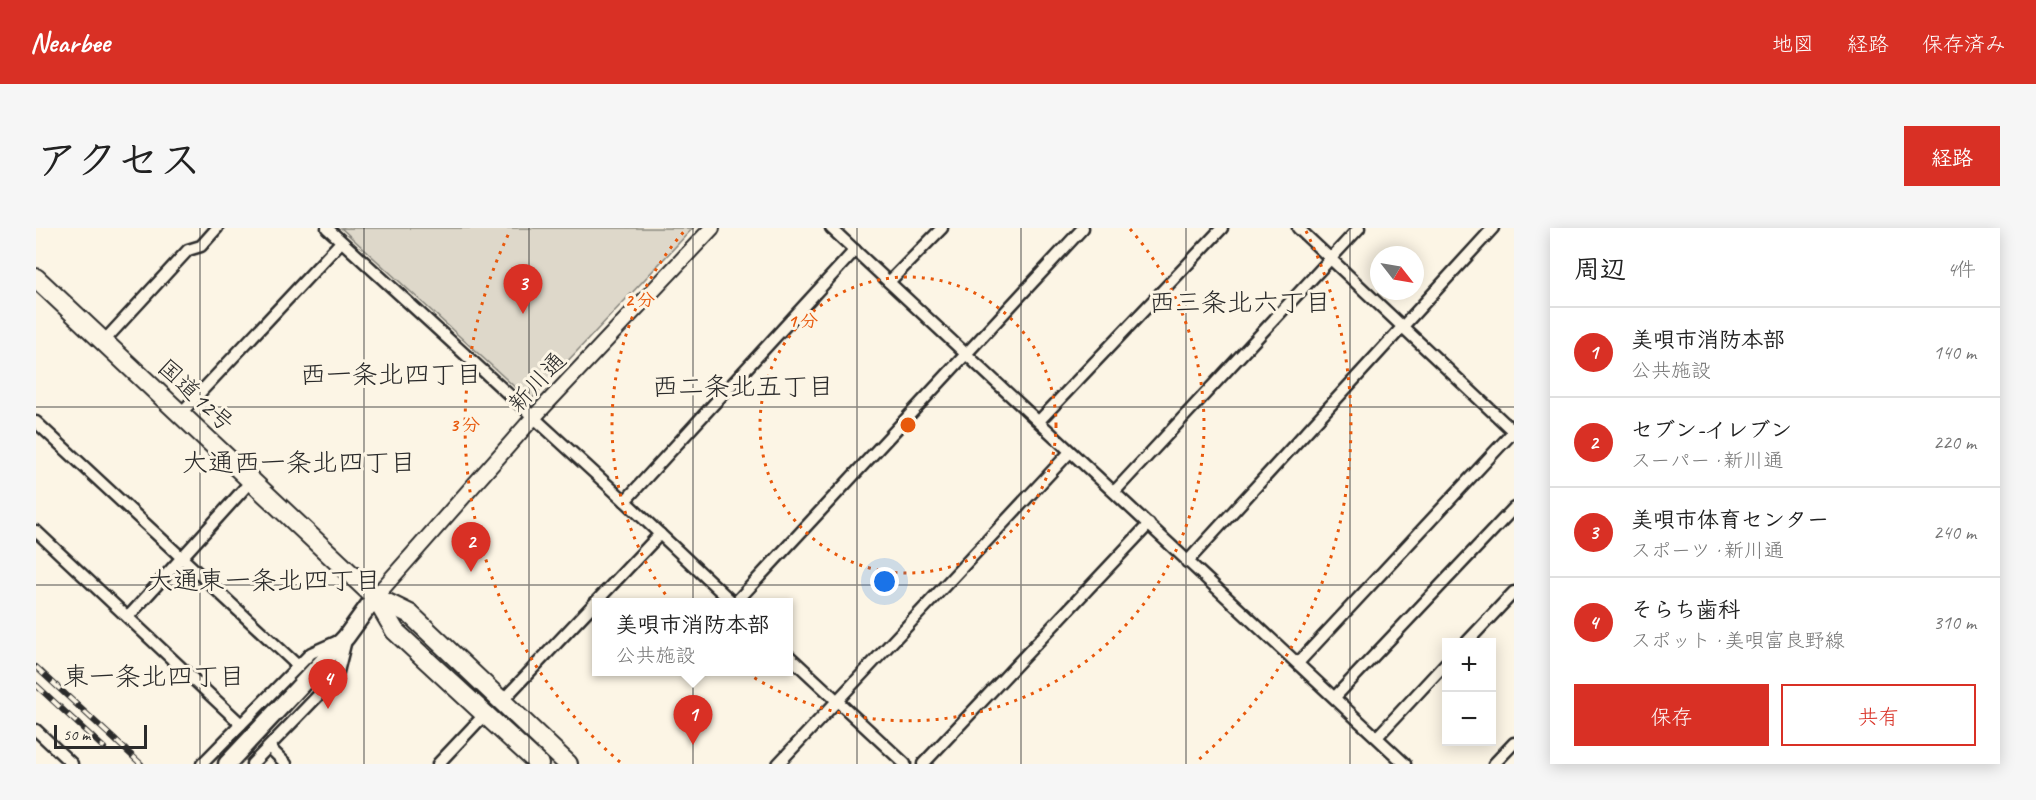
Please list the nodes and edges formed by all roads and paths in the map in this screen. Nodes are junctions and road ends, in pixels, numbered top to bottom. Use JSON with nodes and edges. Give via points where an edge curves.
{"nodes":[{"id":1,"x":217,"y":228,"type":"edge"},
{"id":2,"x":327,"y":228,"type":"edge"},
{"id":3,"x":711,"y":228,"type":"edge"},
{"id":4,"x":831,"y":228,"type":"edge"},
{"id":5,"x":942,"y":228,"type":"edge"},
{"id":6,"x":1083,"y":228,"type":"edge"},
{"id":7,"x":1222,"y":228,"type":"edge"},
{"id":8,"x":1298,"y":228,"type":"edge"},
{"id":9,"x":1359,"y":228,"type":"edge"},
{"id":10,"x":1493,"y":228,"type":"edge"},
{"id":11,"x":341,"y":242,"type":"junction"},
{"id":12,"x":855,"y":250,"type":"junction"},
{"id":13,"x":1331,"y":259,"type":"junction"},
{"id":14,"x":36,"y":278,"type":"edge"},
{"id":15,"x":889,"y":282,"type":"junction"},
{"id":16,"x":1404,"y":326,"type":"junction"},
{"id":17,"x":104,"y":341,"type":"junction"},
{"id":18,"x":965,"y":353,"type":"junction"},
{"id":19,"x":181,"y":413,"type":"junction"},
{"id":20,"x":532,"y":419,"type":"junction"},
{"id":21,"x":1039,"y":421,"type":"junction"},
{"id":22,"x":36,"y":422,"type":"edge"},
{"id":23,"x":1514,"y":431,"type":"edge"},
{"id":24,"x":1070,"y":452,"type":"junction"},
{"id":25,"x":252,"y":480,"type":"junction"},
{"id":26,"x":1115,"y":491,"type":"junction"},
{"id":27,"x":625,"y":501,"type":"junction"},
{"id":28,"x":1514,"y":508,"type":"edge"},
{"id":29,"x":1149,"y":524,"type":"junction"},
{"id":30,"x":36,"y":531,"type":"edge"},
{"id":31,"x":660,"y":534,"type":"junction"},
{"id":32,"x":181,"y":556,"type":"junction"},
{"id":33,"x":1187,"y":562,"type":"junction"},
{"id":34,"x":1514,"y":592,"type":"edge"},
{"id":35,"x":375,"y":597,"type":"junction"},
{"id":36,"x":599,"y":598,"type":"edge"},
{"id":37,"x":727,"y":598,"type":"edge"},
{"id":38,"x":741,"y":598,"type":"edge"},
{"id":39,"x":592,"y":606,"type":"edge"},
{"id":40,"x":128,"y":617,"type":"junction"},
{"id":41,"x":346,"y":637,"type":"junction"},
{"id":42,"x":1470,"y":638,"type":"edge"},
{"id":43,"x":793,"y":660,"type":"edge"},
{"id":44,"x":1298,"y":663,"type":"junction"},
{"id":45,"x":298,"y":666,"type":"junction"},
{"id":46,"x":1442,"y":667,"type":"edge"},
{"id":47,"x":1335,"y":697,"type":"junction"},
{"id":48,"x":502,"y":701,"type":"junction"},
{"id":49,"x":837,"y":701,"type":"junction"},
{"id":50,"x":486,"y":713,"type":"junction"},
{"id":51,"x":241,"y":724,"type":"junction"},
{"id":52,"x":36,"y":730,"type":"edge"},
{"id":53,"x":1377,"y":737,"type":"junction"},
{"id":54,"x":1514,"y":743,"type":"edge"},
{"id":55,"x":269,"y":747,"type":"junction"},
{"id":56,"x":72,"y":764,"type":"edge"},
{"id":57,"x":202,"y":764,"type":"edge"},
{"id":58,"x":227,"y":764,"type":"edge"},
{"id":59,"x":252,"y":764,"type":"edge"},
{"id":60,"x":286,"y":764,"type":"edge"},
{"id":61,"x":438,"y":764,"type":"edge"},
{"id":62,"x":539,"y":764,"type":"edge"},
{"id":63,"x":568,"y":764,"type":"edge"},
{"id":64,"x":778,"y":764,"type":"edge"},
{"id":65,"x":905,"y":764,"type":"edge"},
{"id":66,"x":923,"y":764,"type":"edge"},
{"id":67,"x":1405,"y":764,"type":"edge"},
{"id":68,"x":1494,"y":764,"type":"edge"}],
"edges":[{"from":1,"to":17,"type":"street","via":[[201,246],[188,250]]},
{"from":2,"to":11,"type":"street"},
{"from":3,"to":20,"type":"street","name":"新川通"},
{"from":4,"to":12,"type":"street"},
{"from":5,"to":15,"type":"street"},
{"from":6,"to":18,"type":"street"},
{"from":7,"to":21,"type":"street"},
{"from":8,"to":13,"type":"street"},
{"from":9,"to":13,"type":"street"},
{"from":10,"to":16,"type":"street"},
{"from":11,"to":19,"type":"street"},
{"from":11,"to":20,"type":"street"},
{"from":12,"to":15,"type":"street"},
{"from":12,"to":27,"type":"street"},
{"from":13,"to":16,"type":"street"},
{"from":13,"to":26,"type":"street"},
{"from":14,"to":17,"type":"highway","name":"国道12号"},
{"from":15,"to":18,"type":"street"},
{"from":16,"to":23,"type":"street"},
{"from":16,"to":33,"type":"street"},
{"from":17,"to":19,"type":"highway","name":"国道12号"},
{"from":18,"to":21,"type":"street"},
{"from":18,"to":38,"type":"street"},
{"from":19,"to":25,"type":"highway","name":"国道12号"},
{"from":20,"to":27,"type":"street"},
{"from":20,"to":35,"type":"street","name":"新川通"},
{"from":21,"to":24,"type":"street"},
{"from":22,"to":32,"type":"street"},
{"from":23,"to":44,"type":"street"},
{"from":24,"to":26,"type":"street"},
{"from":24,"to":49,"type":"street"},
{"from":25,"to":32,"type":"street"},
{"from":25,"to":35,"type":"highway","name":"国道12号"},
{"from":26,"to":29,"type":"street"},
{"from":27,"to":31,"type":"street"},
{"from":28,"to":47,"type":"street"},
{"from":29,"to":33,"type":"street"},
{"from":29,"to":66,"type":"street"},
{"from":30,"to":40,"type":"street"},
{"from":31,"to":36,"type":"street"},
{"from":31,"to":37,"type":"street"},
{"from":32,"to":40,"type":"street"},
{"from":32,"to":45,"type":"street"},
{"from":33,"to":44,"type":"street"},
{"from":34,"to":42,"type":"street"},
{"from":35,"to":41,"type":"main road"},
{"from":35,"to":48,"type":"highway","name":"国道12号","via":[[410,614]]},
{"from":35,"to":50,"type":"highway","name":"国道12号","via":[[395,631]]},
{"from":39,"to":48,"type":"street"},
{"from":40,"to":51,"type":"street"},
{"from":41,"to":45,"type":"street","via":[[311,653]]},
{"from":41,"to":55,"type":"street","via":[[337,676]]},
{"from":41,"to":58,"type":"main road"},
{"from":43,"to":49,"type":"street"},
{"from":44,"to":47,"type":"street"},
{"from":45,"to":51,"type":"street"},
{"from":46,"to":53,"type":"street"},
{"from":47,"to":53,"type":"street"},
{"from":48,"to":63,"type":"highway","name":"国道12号"},
{"from":49,"to":64,"type":"street"},
{"from":49,"to":65,"type":"street"},
{"from":50,"to":61,"type":"street"},
{"from":50,"to":62,"type":"highway","name":"国道12号"},
{"from":51,"to":57,"type":"street"},
{"from":52,"to":56,"type":"street"},
{"from":53,"to":67,"type":"street"},
{"from":54,"to":68,"type":"street"},
{"from":55,"to":59,"type":"street"},
{"from":55,"to":60,"type":"street"}]}
